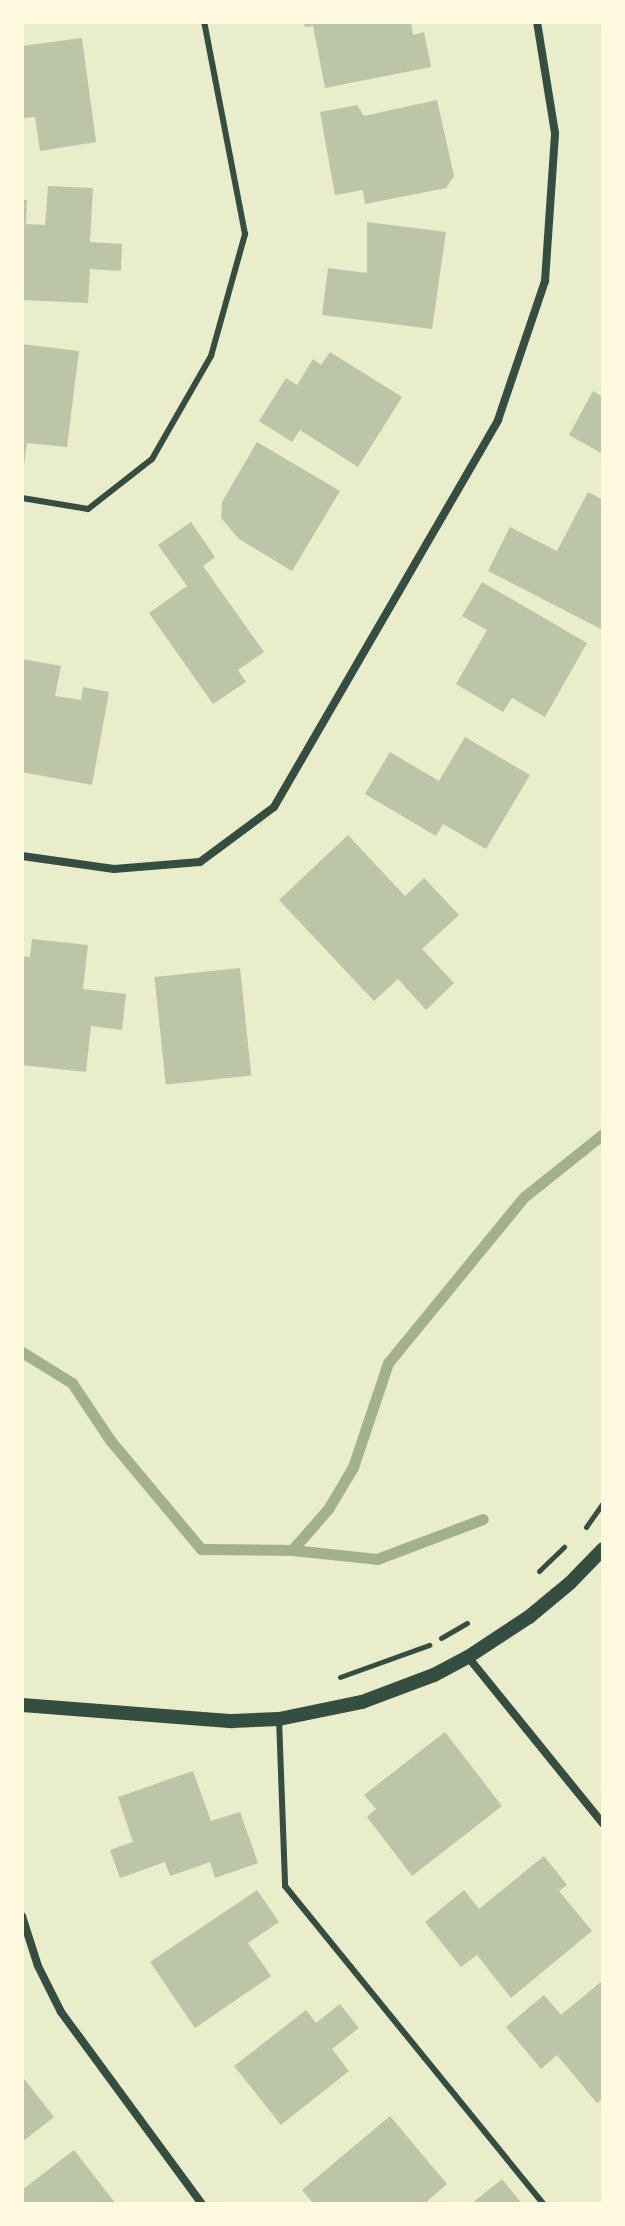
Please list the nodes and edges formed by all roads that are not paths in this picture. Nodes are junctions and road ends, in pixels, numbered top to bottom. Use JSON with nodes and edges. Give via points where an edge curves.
{"nodes":[{"id":1,"x":204,"y":22,"type":"edge"},
{"id":2,"x":537,"y":22,"type":"edge"},
{"id":3,"x":22,"y":498,"type":"edge"},
{"id":4,"x":22,"y":856,"type":"edge"},
{"id":5,"x":603,"y":1549,"type":"edge"},
{"id":6,"x":468,"y":1657,"type":"junction"},
{"id":7,"x":22,"y":1705,"type":"edge"},
{"id":8,"x":279,"y":1719,"type":"junction"},
{"id":9,"x":603,"y":1824,"type":"edge"},
{"id":10,"x":22,"y":1916,"type":"edge"},
{"id":11,"x":202,"y":2204,"type":"edge"},
{"id":12,"x":543,"y":2204,"type":"edge"}],
"edges":[{"from":1,"to":3,"type":"lane","via":[[245,234],[211,356],[152,459],[88,509]]},
{"from":2,"to":4,"type":"street","via":[[555,133],[545,281],[498,420],[274,807],[200,862],[114,869]]},
{"from":5,"to":6,"type":"street","via":[[529,1617]]},
{"from":6,"to":8,"type":"street","via":[[383,1695]]},
{"from":6,"to":9,"type":"street"},
{"from":7,"to":8,"type":"street","via":[[178,1719]]},
{"from":8,"to":12,"type":"lane","via":[[285,1886]]},
{"from":10,"to":11,"type":"street","via":[[61,2012]]}]}
